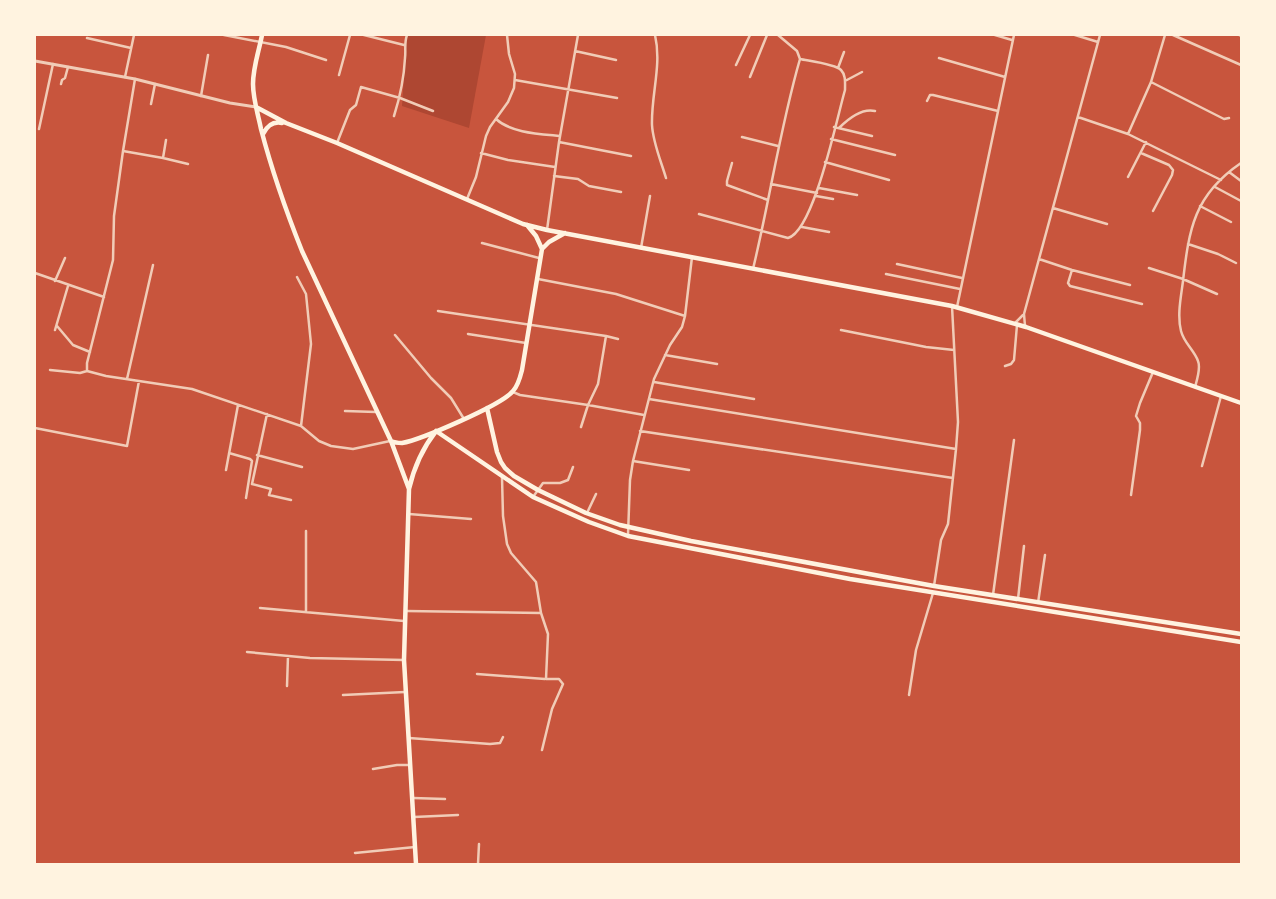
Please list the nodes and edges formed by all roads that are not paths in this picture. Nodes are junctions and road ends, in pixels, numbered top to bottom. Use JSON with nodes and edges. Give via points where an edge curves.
{"nodes":[{"id":1,"x":134,"y":35,"type":"edge"},
{"id":2,"x":224,"y":35,"type":"edge"},
{"id":3,"x":262,"y":35,"type":"edge"},
{"id":4,"x":350,"y":35,"type":"edge"},
{"id":5,"x":364,"y":35,"type":"edge"},
{"id":6,"x":407,"y":35,"type":"edge"},
{"id":7,"x":508,"y":35,"type":"edge"},
{"id":8,"x":578,"y":35,"type":"edge"},
{"id":9,"x":655,"y":35,"type":"edge"},
{"id":10,"x":750,"y":35,"type":"edge"},
{"id":11,"x":766,"y":35,"type":"edge"},
{"id":12,"x":778,"y":35,"type":"edge"},
{"id":13,"x":994,"y":35,"type":"edge"},
{"id":14,"x":1014,"y":35,"type":"edge"},
{"id":15,"x":1075,"y":35,"type":"edge"},
{"id":16,"x":1100,"y":35,"type":"edge"},
{"id":17,"x":1165,"y":35,"type":"edge"},
{"id":18,"x":1173,"y":35,"type":"edge"},
{"id":19,"x":371,"y":36,"type":"edge"},
{"id":20,"x":87,"y":38,"type":"dead end"},
{"id":21,"x":1013,"y":40,"type":"junction"},
{"id":22,"x":261,"y":42,"type":"junction"},
{"id":23,"x":1098,"y":42,"type":"junction"},
{"id":24,"x":404,"y":45,"type":"junction"},
{"id":25,"x":131,"y":48,"type":"junction"},
{"id":26,"x":575,"y":51,"type":"junction"},
{"id":27,"x":844,"y":52,"type":"dead end"},
{"id":28,"x":208,"y":55,"type":"dead end"},
{"id":29,"x":938,"y":58,"type":"dead end"},
{"id":30,"x":800,"y":59,"type":"junction"},
{"id":31,"x":326,"y":60,"type":"dead end"},
{"id":32,"x":616,"y":60,"type":"dead end"},
{"id":33,"x":35,"y":61,"type":"edge"},
{"id":34,"x":54,"y":64,"type":"junction"},
{"id":35,"x":736,"y":65,"type":"dead end"},
{"id":36,"x":1241,"y":65,"type":"edge"},
{"id":37,"x":68,"y":67,"type":"junction"},
{"id":38,"x":838,"y":68,"type":"junction"},
{"id":39,"x":862,"y":72,"type":"dead end"},
{"id":40,"x":339,"y":75,"type":"dead end"},
{"id":41,"x":125,"y":77,"type":"junction"},
{"id":42,"x":750,"y":77,"type":"dead end"},
{"id":43,"x":1005,"y":77,"type":"junction"},
{"id":44,"x":135,"y":79,"type":"junction"},
{"id":45,"x":515,"y":80,"type":"junction"},
{"id":46,"x":845,"y":81,"type":"junction"},
{"id":47,"x":1150,"y":82,"type":"junction"},
{"id":48,"x":61,"y":84,"type":"dead end"},
{"id":49,"x":155,"y":84,"type":"junction"},
{"id":50,"x":569,"y":89,"type":"junction"},
{"id":51,"x":201,"y":96,"type":"junction"},
{"id":52,"x":400,"y":98,"type":"junction"},
{"id":53,"x":617,"y":98,"type":"dead end"},
{"id":54,"x":927,"y":101,"type":"dead end"},
{"id":55,"x":151,"y":104,"type":"dead end"},
{"id":56,"x":256,"y":107,"type":"junction"},
{"id":57,"x":433,"y":111,"type":"dead end"},
{"id":58,"x":875,"y":111,"type":"dead end"},
{"id":59,"x":998,"y":111,"type":"junction"},
{"id":60,"x":394,"y":116,"type":"dead end"},
{"id":61,"x":1078,"y":117,"type":"junction"},
{"id":62,"x":1229,"y":118,"type":"dead end"},
{"id":63,"x":496,"y":119,"type":"junction"},
{"id":64,"x":286,"y":123,"type":"junction"},
{"id":65,"x":834,"y":128,"type":"junction"},
{"id":66,"x":839,"y":128,"type":"junction"},
{"id":67,"x":39,"y":130,"type":"dead end"},
{"id":68,"x":263,"y":134,"type":"junction"},
{"id":69,"x":1128,"y":134,"type":"junction"},
{"id":70,"x":560,"y":136,"type":"junction"},
{"id":71,"x":872,"y":136,"type":"dead end"},
{"id":72,"x":742,"y":137,"type":"dead end"},
{"id":73,"x":831,"y":139,"type":"junction"},
{"id":74,"x":166,"y":140,"type":"dead end"},
{"id":75,"x":559,"y":142,"type":"junction"},
{"id":76,"x":1146,"y":142,"type":"junction"},
{"id":77,"x":337,"y":143,"type":"junction"},
{"id":78,"x":778,"y":146,"type":"junction"},
{"id":79,"x":123,"y":151,"type":"junction"},
{"id":80,"x":481,"y":153,"type":"junction"},
{"id":81,"x":1141,"y":153,"type":"junction"},
{"id":82,"x":895,"y":155,"type":"dead end"},
{"id":83,"x":631,"y":156,"type":"dead end"},
{"id":84,"x":163,"y":158,"type":"junction"},
{"id":85,"x":826,"y":162,"type":"junction"},
{"id":86,"x":732,"y":163,"type":"dead end"},
{"id":87,"x":1241,"y":163,"type":"edge"},
{"id":88,"x":188,"y":164,"type":"dead end"},
{"id":89,"x":555,"y":167,"type":"junction"},
{"id":90,"x":1229,"y":172,"type":"junction"},
{"id":91,"x":554,"y":176,"type":"junction"},
{"id":92,"x":1128,"y":177,"type":"dead end"},
{"id":93,"x":666,"y":178,"type":"dead end"},
{"id":94,"x":889,"y":180,"type":"dead end"},
{"id":95,"x":1220,"y":180,"type":"junction"},
{"id":96,"x":1241,"y":181,"type":"edge"},
{"id":97,"x":771,"y":184,"type":"junction"},
{"id":98,"x":1215,"y":186,"type":"junction"},
{"id":99,"x":818,"y":188,"type":"junction"},
{"id":100,"x":621,"y":192,"type":"dead end"},
{"id":101,"x":816,"y":194,"type":"junction"},
{"id":102,"x":857,"y":195,"type":"dead end"},
{"id":103,"x":650,"y":196,"type":"dead end"},
{"id":104,"x":467,"y":199,"type":"junction"},
{"id":105,"x":833,"y":199,"type":"dead end"},
{"id":106,"x":768,"y":200,"type":"junction"},
{"id":107,"x":1241,"y":201,"type":"edge"},
{"id":108,"x":1200,"y":206,"type":"junction"},
{"id":109,"x":1053,"y":208,"type":"junction"},
{"id":110,"x":1153,"y":210,"type":"dead end"},
{"id":111,"x":699,"y":214,"type":"dead end"},
{"id":112,"x":1230,"y":222,"type":"dead end"},
{"id":113,"x":526,"y":224,"type":"junction"},
{"id":114,"x":1107,"y":224,"type":"dead end"},
{"id":115,"x":802,"y":227,"type":"junction"},
{"id":116,"x":548,"y":230,"type":"junction"},
{"id":117,"x":762,"y":232,"type":"junction"},
{"id":118,"x":829,"y":232,"type":"dead end"},
{"id":119,"x":566,"y":233,"type":"junction"},
{"id":120,"x":482,"y":244,"type":"dead end"},
{"id":121,"x":1188,"y":244,"type":"junction"},
{"id":122,"x":641,"y":248,"type":"junction"},
{"id":123,"x":542,"y":249,"type":"junction"},
{"id":124,"x":65,"y":258,"type":"dead end"},
{"id":125,"x":541,"y":258,"type":"junction"},
{"id":126,"x":692,"y":258,"type":"junction"},
{"id":127,"x":1039,"y":259,"type":"junction"},
{"id":128,"x":1236,"y":263,"type":"dead end"},
{"id":129,"x":897,"y":264,"type":"dead end"},
{"id":130,"x":153,"y":265,"type":"dead end"},
{"id":131,"x":1149,"y":268,"type":"dead end"},
{"id":132,"x":753,"y":270,"type":"junction"},
{"id":133,"x":1072,"y":270,"type":"junction"},
{"id":134,"x":35,"y":273,"type":"edge"},
{"id":135,"x":886,"y":274,"type":"dead end"},
{"id":136,"x":297,"y":276,"type":"dead end"},
{"id":137,"x":962,"y":278,"type":"junction"},
{"id":138,"x":1183,"y":280,"type":"junction"},
{"id":139,"x":55,"y":281,"type":"junction"},
{"id":140,"x":537,"y":281,"type":"junction"},
{"id":141,"x":530,"y":282,"type":"dead end"},
{"id":142,"x":1130,"y":285,"type":"dead end"},
{"id":143,"x":68,"y":286,"type":"junction"},
{"id":144,"x":960,"y":289,"type":"junction"},
{"id":145,"x":1217,"y":294,"type":"dead end"},
{"id":146,"x":104,"y":297,"type":"junction"},
{"id":147,"x":1142,"y":304,"type":"dead end"},
{"id":148,"x":954,"y":307,"type":"junction"},
{"id":149,"x":438,"y":311,"type":"dead end"},
{"id":150,"x":1024,"y":314,"type":"junction"},
{"id":151,"x":685,"y":316,"type":"junction"},
{"id":152,"x":530,"y":324,"type":"junction"},
{"id":153,"x":1015,"y":324,"type":"junction"},
{"id":154,"x":57,"y":325,"type":"junction"},
{"id":155,"x":1026,"y":327,"type":"junction"},
{"id":156,"x":56,"y":330,"type":"dead end"},
{"id":157,"x":841,"y":330,"type":"dead end"},
{"id":158,"x":468,"y":334,"type":"dead end"},
{"id":159,"x":395,"y":335,"type":"dead end"},
{"id":160,"x":606,"y":336,"type":"junction"},
{"id":161,"x":618,"y":339,"type":"dead end"},
{"id":162,"x":527,"y":344,"type":"junction"},
{"id":163,"x":954,"y":350,"type":"junction"},
{"id":164,"x":90,"y":352,"type":"junction"},
{"id":165,"x":665,"y":355,"type":"junction"},
{"id":166,"x":717,"y":364,"type":"dead end"},
{"id":167,"x":1005,"y":366,"type":"dead end"},
{"id":168,"x":50,"y":370,"type":"dead end"},
{"id":169,"x":87,"y":371,"type":"junction"},
{"id":170,"x":1153,"y":372,"type":"junction"},
{"id":171,"x":128,"y":379,"type":"junction"},
{"id":172,"x":139,"y":381,"type":"junction"},
{"id":173,"x":653,"y":382,"type":"junction"},
{"id":174,"x":1195,"y":387,"type":"junction"},
{"id":175,"x":513,"y":392,"type":"junction"},
{"id":176,"x":1221,"y":396,"type":"junction"},
{"id":177,"x":649,"y":399,"type":"junction"},
{"id":178,"x":754,"y":399,"type":"dead end"},
{"id":179,"x":1241,"y":403,"type":"edge"},
{"id":180,"x":238,"y":404,"type":"junction"},
{"id":181,"x":588,"y":404,"type":"junction"},
{"id":182,"x":487,"y":408,"type":"junction"},
{"id":183,"x":345,"y":411,"type":"dead end"},
{"id":184,"x":378,"y":412,"type":"junction"},
{"id":185,"x":267,"y":414,"type":"junction"},
{"id":186,"x":644,"y":415,"type":"junction"},
{"id":187,"x":464,"y":418,"type":"junction"},
{"id":188,"x":301,"y":426,"type":"junction"},
{"id":189,"x":581,"y":427,"type":"dead end"},
{"id":190,"x":35,"y":428,"type":"edge"},
{"id":191,"x":640,"y":430,"type":"junction"},
{"id":192,"x":436,"y":431,"type":"junction"},
{"id":193,"x":1014,"y":440,"type":"dead end"},
{"id":194,"x":391,"y":441,"type":"junction"},
{"id":195,"x":956,"y":449,"type":"junction"},
{"id":196,"x":229,"y":453,"type":"junction"},
{"id":197,"x":258,"y":455,"type":"junction"},
{"id":198,"x":633,"y":461,"type":"junction"},
{"id":199,"x":1202,"y":466,"type":"dead end"},
{"id":200,"x":302,"y":467,"type":"dead end"},
{"id":201,"x":573,"y":467,"type":"dead end"},
{"id":202,"x":226,"y":470,"type":"dead end"},
{"id":203,"x":689,"y":470,"type":"dead end"},
{"id":204,"x":502,"y":477,"type":"junction"},
{"id":205,"x":953,"y":478,"type":"junction"},
{"id":206,"x":409,"y":489,"type":"junction"},
{"id":207,"x":538,"y":490,"type":"junction"},
{"id":208,"x":596,"y":494,"type":"dead end"},
{"id":209,"x":1130,"y":495,"type":"dead end"},
{"id":210,"x":533,"y":496,"type":"junction"},
{"id":211,"x":246,"y":498,"type":"dead end"},
{"id":212,"x":291,"y":500,"type":"dead end"},
{"id":213,"x":408,"y":514,"type":"junction"},
{"id":214,"x":586,"y":514,"type":"junction"},
{"id":215,"x":471,"y":519,"type":"dead end"},
{"id":216,"x":629,"y":528,"type":"junction"},
{"id":217,"x":306,"y":531,"type":"dead end"},
{"id":218,"x":628,"y":536,"type":"junction"},
{"id":219,"x":1024,"y":546,"type":"dead end"},
{"id":220,"x":1046,"y":555,"type":"dead end"},
{"id":221,"x":934,"y":586,"type":"junction"},
{"id":222,"x":933,"y":593,"type":"junction"},
{"id":223,"x":993,"y":595,"type":"junction"},
{"id":224,"x":1018,"y":599,"type":"junction"},
{"id":225,"x":1038,"y":603,"type":"junction"},
{"id":226,"x":260,"y":608,"type":"dead end"},
{"id":227,"x":404,"y":611,"type":"junction"},
{"id":228,"x":306,"y":612,"type":"junction"},
{"id":229,"x":541,"y":613,"type":"junction"},
{"id":230,"x":1150,"y":620,"type":"junction"},
{"id":231,"x":404,"y":621,"type":"junction"},
{"id":232,"x":1149,"y":627,"type":"junction"},
{"id":233,"x":1241,"y":634,"type":"edge"},
{"id":234,"x":1241,"y":642,"type":"edge"},
{"id":235,"x":247,"y":652,"type":"dead end"},
{"id":236,"x":288,"y":656,"type":"junction"},
{"id":237,"x":404,"y":660,"type":"junction"},
{"id":238,"x":477,"y":674,"type":"dead end"},
{"id":239,"x":546,"y":679,"type":"junction"},
{"id":240,"x":287,"y":686,"type":"dead end"},
{"id":241,"x":405,"y":692,"type":"junction"},
{"id":242,"x":343,"y":695,"type":"dead end"},
{"id":243,"x":909,"y":695,"type":"dead end"},
{"id":244,"x":503,"y":737,"type":"dead end"},
{"id":245,"x":408,"y":738,"type":"junction"},
{"id":246,"x":542,"y":750,"type":"dead end"},
{"id":247,"x":409,"y":765,"type":"junction"},
{"id":248,"x":373,"y":769,"type":"dead end"},
{"id":249,"x":412,"y":798,"type":"junction"},
{"id":250,"x":445,"y":799,"type":"dead end"},
{"id":251,"x":458,"y":816,"type":"dead end"},
{"id":252,"x":413,"y":817,"type":"junction"},
{"id":253,"x":479,"y":844,"type":"dead end"},
{"id":254,"x":415,"y":847,"type":"junction"},
{"id":255,"x":355,"y":853,"type":"dead end"},
{"id":256,"x":416,"y":864,"type":"edge"},
{"id":257,"x":478,"y":864,"type":"edge"}],
"edges":[{"from":1,"to":25,"type":"street"},
{"from":2,"to":22,"type":"street"},
{"from":3,"to":22,"type":"highway"},
{"from":4,"to":40,"type":"street"},
{"from":5,"to":19,"type":"street"},
{"from":6,"to":24,"type":"street"},
{"from":7,"to":45,"type":"street"},
{"from":8,"to":26,"type":"street"},
{"from":9,"to":93,"type":"street","via":[[658,64],[652,124]]},
{"from":10,"to":35,"type":"street"},
{"from":11,"to":42,"type":"street"},
{"from":12,"to":30,"type":"street","via":[[797,51]]},
{"from":13,"to":21,"type":"street"},
{"from":14,"to":21,"type":"street"},
{"from":15,"to":23,"type":"street"},
{"from":16,"to":23,"type":"street"},
{"from":17,"to":47,"type":"street"},
{"from":18,"to":36,"type":"street"},
{"from":19,"to":24,"type":"street"},
{"from":20,"to":25,"type":"street"},
{"from":21,"to":43,"type":"street"},
{"from":22,"to":31,"type":"street"},
{"from":22,"to":56,"type":"highway","via":[[253,77]]},
{"from":23,"to":61,"type":"street"},
{"from":24,"to":52,"type":"street","via":[[406,57]]},
{"from":25,"to":41,"type":"street"},
{"from":26,"to":32,"type":"street"},
{"from":26,"to":50,"type":"street"},
{"from":27,"to":38,"type":"street"},
{"from":28,"to":51,"type":"street"},
{"from":29,"to":43,"type":"street"},
{"from":30,"to":38,"type":"street"},
{"from":30,"to":78,"type":"street"},
{"from":33,"to":34,"type":"street"},
{"from":34,"to":37,"type":"street"},
{"from":34,"to":67,"type":"street"},
{"from":37,"to":41,"type":"street"},
{"from":37,"to":48,"type":"street"},
{"from":38,"to":46,"type":"street"},
{"from":39,"to":46,"type":"street"},
{"from":41,"to":44,"type":"street"},
{"from":43,"to":59,"type":"street"},
{"from":44,"to":49,"type":"street"},
{"from":44,"to":79,"type":"street"},
{"from":45,"to":50,"type":"street"},
{"from":45,"to":63,"type":"street","via":[[512,96]]},
{"from":46,"to":65,"type":"street"},
{"from":47,"to":62,"type":"street","via":[[1224,119]]},
{"from":47,"to":69,"type":"street"},
{"from":49,"to":51,"type":"street"},
{"from":49,"to":55,"type":"street"},
{"from":50,"to":53,"type":"street"},
{"from":50,"to":70,"type":"street"},
{"from":51,"to":56,"type":"street"},
{"from":52,"to":57,"type":"street"},
{"from":52,"to":60,"type":"street"},
{"from":52,"to":77,"type":"street","via":[[361,87]]},
{"from":54,"to":59,"type":"street","via":[[933,95]]},
{"from":56,"to":64,"type":"highway"},
{"from":56,"to":68,"type":"highway"},
{"from":58,"to":66,"type":"street","via":[[854,116]]},
{"from":59,"to":137,"type":"street"},
{"from":61,"to":69,"type":"street"},
{"from":61,"to":109,"type":"street"},
{"from":63,"to":70,"type":"street","via":[[511,127]]},
{"from":63,"to":80,"type":"street"},
{"from":64,"to":68,"type":"highway","via":[[272,124]]},
{"from":64,"to":77,"type":"highway"},
{"from":65,"to":66,"type":"street"},
{"from":65,"to":73,"type":"street"},
{"from":66,"to":71,"type":"street"},
{"from":68,"to":184,"type":"highway","via":[[289,220]]},
{"from":69,"to":76,"type":"street"},
{"from":70,"to":75,"type":"street"},
{"from":72,"to":78,"type":"street"},
{"from":73,"to":82,"type":"street"},
{"from":73,"to":85,"type":"street"},
{"from":74,"to":84,"type":"street"},
{"from":75,"to":83,"type":"street"},
{"from":75,"to":89,"type":"street"},
{"from":76,"to":81,"type":"street"},
{"from":76,"to":95,"type":"street"},
{"from":77,"to":104,"type":"highway"},
{"from":78,"to":97,"type":"street"},
{"from":79,"to":84,"type":"street"},
{"from":79,"to":146,"type":"street","via":[[114,216],[113,260]]},
{"from":80,"to":89,"type":"street"},
{"from":80,"to":104,"type":"street"},
{"from":81,"to":92,"type":"street"},
{"from":81,"to":110,"type":"street","via":[[1169,165],[1173,170]]},
{"from":84,"to":88,"type":"street"},
{"from":85,"to":94,"type":"street"},
{"from":85,"to":99,"type":"street"},
{"from":86,"to":106,"type":"street","via":[[727,185]]},
{"from":87,"to":90,"type":"street"},
{"from":89,"to":91,"type":"street"},
{"from":90,"to":95,"type":"street"},
{"from":90,"to":96,"type":"street"},
{"from":91,"to":100,"type":"street","via":[[578,179],[589,186]]},
{"from":91,"to":116,"type":"street"},
{"from":95,"to":98,"type":"street"},
{"from":97,"to":101,"type":"street"},
{"from":97,"to":106,"type":"street"},
{"from":98,"to":107,"type":"street"},
{"from":98,"to":108,"type":"street"},
{"from":99,"to":101,"type":"street"},
{"from":99,"to":102,"type":"street"},
{"from":101,"to":105,"type":"street"},
{"from":101,"to":115,"type":"street"},
{"from":103,"to":122,"type":"street"},
{"from":104,"to":113,"type":"highway"},
{"from":106,"to":117,"type":"street"},
{"from":108,"to":112,"type":"street"},
{"from":108,"to":121,"type":"street"},
{"from":109,"to":114,"type":"street"},
{"from":109,"to":127,"type":"street"},
{"from":111,"to":117,"type":"street"},
{"from":113,"to":116,"type":"highway"},
{"from":113,"to":123,"type":"highway"},
{"from":115,"to":117,"type":"street","via":[[788,238]]},
{"from":115,"to":118,"type":"street"},
{"from":116,"to":119,"type":"highway"},
{"from":117,"to":132,"type":"street"},
{"from":119,"to":122,"type":"highway"},
{"from":119,"to":123,"type":"highway"},
{"from":120,"to":125,"type":"street"},
{"from":121,"to":128,"type":"street"},
{"from":121,"to":138,"type":"street"},
{"from":122,"to":126,"type":"highway"},
{"from":123,"to":125,"type":"highway"},
{"from":124,"to":139,"type":"street"},
{"from":125,"to":140,"type":"highway"},
{"from":126,"to":132,"type":"highway"},
{"from":126,"to":151,"type":"street"},
{"from":127,"to":133,"type":"street"},
{"from":127,"to":150,"type":"street"},
{"from":129,"to":137,"type":"street"},
{"from":130,"to":171,"type":"street"},
{"from":131,"to":138,"type":"street"},
{"from":132,"to":148,"type":"highway"},
{"from":133,"to":142,"type":"street"},
{"from":133,"to":147,"type":"street","via":[[1068,280],[1070,286]]},
{"from":134,"to":139,"type":"street"},
{"from":135,"to":144,"type":"street"},
{"from":136,"to":188,"type":"street","via":[[306,294],[311,344]]},
{"from":137,"to":144,"type":"street"},
{"from":138,"to":145,"type":"street"},
{"from":138,"to":174,"type":"street","via":[[1180,325],[1199,362]]},
{"from":139,"to":143,"type":"street"},
{"from":140,"to":141,"type":"street"},
{"from":140,"to":151,"type":"street","via":[[616,294]]},
{"from":140,"to":152,"type":"highway"},
{"from":143,"to":146,"type":"street"},
{"from":143,"to":154,"type":"street"},
{"from":144,"to":148,"type":"street"},
{"from":146,"to":164,"type":"street"},
{"from":148,"to":153,"type":"highway"},
{"from":148,"to":163,"type":"street"},
{"from":149,"to":152,"type":"street"},
{"from":150,"to":153,"type":"street"},
{"from":150,"to":155,"type":"street"},
{"from":151,"to":165,"type":"street"},
{"from":152,"to":160,"type":"street"},
{"from":152,"to":162,"type":"highway"},
{"from":153,"to":155,"type":"highway"},
{"from":153,"to":167,"type":"street","via":[[1014,360]]},
{"from":154,"to":156,"type":"street"},
{"from":154,"to":164,"type":"street","via":[[73,345]]},
{"from":155,"to":170,"type":"highway"},
{"from":157,"to":163,"type":"street"},
{"from":158,"to":162,"type":"street"},
{"from":159,"to":187,"type":"street","via":[[451,398]]},
{"from":160,"to":161,"type":"street"},
{"from":160,"to":181,"type":"street","via":[[598,384]]},
{"from":162,"to":175,"type":"highway","via":[[519,381]]},
{"from":163,"to":195,"type":"street","via":[[958,422]]},
{"from":164,"to":169,"type":"street"},
{"from":165,"to":166,"type":"street"},
{"from":165,"to":173,"type":"street"},
{"from":168,"to":169,"type":"street"},
{"from":169,"to":171,"type":"street"},
{"from":170,"to":174,"type":"highway"},
{"from":170,"to":209,"type":"street","via":[[1136,416],[1140,430]]},
{"from":171,"to":172,"type":"street"},
{"from":172,"to":180,"type":"street","via":[[192,389]]},
{"from":172,"to":190,"type":"street","via":[[127,446]]},
{"from":173,"to":177,"type":"street"},
{"from":173,"to":178,"type":"street"},
{"from":174,"to":176,"type":"highway"},
{"from":175,"to":181,"type":"street"},
{"from":175,"to":182,"type":"highway"},
{"from":176,"to":179,"type":"highway"},
{"from":176,"to":199,"type":"street"},
{"from":177,"to":186,"type":"street"},
{"from":177,"to":195,"type":"street"},
{"from":180,"to":185,"type":"street"},
{"from":180,"to":196,"type":"street"},
{"from":181,"to":186,"type":"street"},
{"from":181,"to":189,"type":"street"},
{"from":182,"to":187,"type":"highway"},
{"from":182,"to":207,"type":"highway","via":[[500,462],[514,476]]},
{"from":183,"to":184,"type":"street"},
{"from":184,"to":194,"type":"highway"},
{"from":185,"to":188,"type":"street"},
{"from":185,"to":197,"type":"street"},
{"from":186,"to":191,"type":"street"},
{"from":187,"to":192,"type":"highway"},
{"from":188,"to":194,"type":"street","via":[[324,444],[335,446],[358,448]]},
{"from":191,"to":198,"type":"street"},
{"from":191,"to":205,"type":"street"},
{"from":192,"to":194,"type":"highway","via":[[409,441]]},
{"from":192,"to":204,"type":"highway"},
{"from":192,"to":206,"type":"highway","via":[[415,465]]},
{"from":193,"to":223,"type":"street"},
{"from":194,"to":206,"type":"highway"},
{"from":195,"to":205,"type":"street"},
{"from":196,"to":202,"type":"street"},
{"from":196,"to":211,"type":"street","via":[[252,461]]},
{"from":197,"to":200,"type":"street"},
{"from":197,"to":212,"type":"street","via":[[252,484],[271,489],[269,495]]},
{"from":198,"to":203,"type":"street"},
{"from":198,"to":216,"type":"street"},
{"from":201,"to":207,"type":"street","via":[[568,480],[543,484]]},
{"from":204,"to":210,"type":"highway"},
{"from":204,"to":229,"type":"street","via":[[507,544],[536,582]]},
{"from":205,"to":221,"type":"street","via":[[948,524],[941,540]]},
{"from":206,"to":213,"type":"highway"},
{"from":207,"to":210,"type":"street"},
{"from":207,"to":214,"type":"highway"},
{"from":208,"to":214,"type":"street"},
{"from":210,"to":218,"type":"highway"},
{"from":213,"to":215,"type":"street"},
{"from":213,"to":227,"type":"highway"},
{"from":214,"to":216,"type":"highway"},
{"from":216,"to":218,"type":"street"},
{"from":216,"to":221,"type":"highway"},
{"from":217,"to":228,"type":"street"},
{"from":218,"to":222,"type":"highway"},
{"from":219,"to":224,"type":"street"},
{"from":220,"to":225,"type":"street"},
{"from":221,"to":223,"type":"highway"},
{"from":222,"to":232,"type":"highway"},
{"from":222,"to":243,"type":"street","via":[[916,650]]},
{"from":223,"to":224,"type":"highway"},
{"from":224,"to":225,"type":"highway"},
{"from":225,"to":230,"type":"highway"},
{"from":226,"to":228,"type":"street"},
{"from":227,"to":229,"type":"street"},
{"from":227,"to":231,"type":"highway"},
{"from":228,"to":231,"type":"street"},
{"from":229,"to":239,"type":"street","via":[[548,634]]},
{"from":230,"to":232,"type":"street"},
{"from":230,"to":233,"type":"highway"},
{"from":231,"to":237,"type":"highway"},
{"from":232,"to":234,"type":"highway"},
{"from":235,"to":236,"type":"street"},
{"from":236,"to":237,"type":"street"},
{"from":236,"to":240,"type":"street"},
{"from":237,"to":241,"type":"highway"},
{"from":238,"to":239,"type":"street"},
{"from":239,"to":246,"type":"street","via":[[559,679],[563,684],[552,709]]},
{"from":241,"to":242,"type":"street"},
{"from":241,"to":245,"type":"highway"},
{"from":244,"to":245,"type":"street","via":[[500,742],[490,744]]},
{"from":245,"to":247,"type":"highway"},
{"from":247,"to":248,"type":"street"},
{"from":247,"to":249,"type":"highway"},
{"from":249,"to":250,"type":"street"},
{"from":249,"to":252,"type":"highway"},
{"from":251,"to":252,"type":"street"},
{"from":252,"to":254,"type":"highway"},
{"from":253,"to":257,"type":"street"},
{"from":254,"to":255,"type":"street"},
{"from":254,"to":256,"type":"highway"}]}
